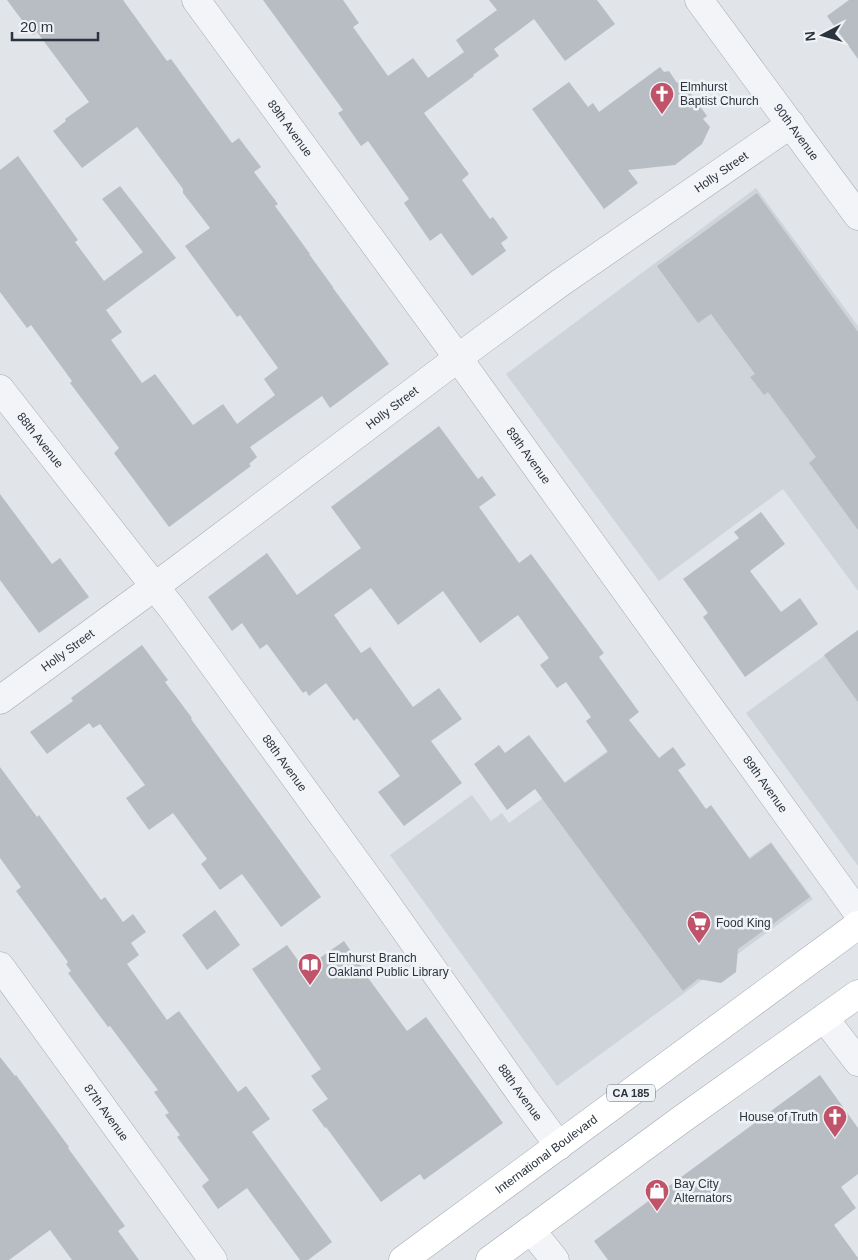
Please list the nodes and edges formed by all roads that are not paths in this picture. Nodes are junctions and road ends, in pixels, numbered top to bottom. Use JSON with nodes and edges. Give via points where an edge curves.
{"nodes":[{"id":1,"x":196,"y":0,"type":"edge"},
{"id":2,"x":699,"y":0,"type":"edge"},
{"id":3,"x":790,"y":124,"type":"junction"},
{"id":4,"x":858,"y":216,"type":"edge"},
{"id":5,"x":458,"y":358,"type":"junction"},
{"id":6,"x":0,"y":389,"type":"edge"},
{"id":7,"x":155,"y":586,"type":"junction"},
{"id":8,"x":0,"y":700,"type":"edge"},
{"id":9,"x":858,"y":914,"type":"edge"},
{"id":10,"x":858,"y":924,"type":"edge"},
{"id":11,"x":0,"y":966,"type":"edge"},
{"id":12,"x":858,"y":994,"type":"edge"},
{"id":13,"x":825,"y":1018,"type":"junction"},
{"id":14,"x":858,"y":1062,"type":"edge"},
{"id":15,"x":559,"y":1146,"type":"junction"},
{"id":16,"x":531,"y":1230,"type":"junction"},
{"id":17,"x":213,"y":1260,"type":"edge"},
{"id":18,"x":403,"y":1260,"type":"edge"},
{"id":19,"x":490,"y":1260,"type":"edge"},
{"id":20,"x":554,"y":1260,"type":"edge"}],
"edges":[{"from":1,"to":5,"type":"street","name":"89th Avenue"},
{"from":2,"to":3,"type":"street","name":"90th Avenue"},
{"from":3,"to":4,"type":"street","name":"90th Avenue"},
{"from":3,"to":5,"type":"street","name":"Holly Street"},
{"from":5,"to":7,"type":"street","name":"Holly Street"},
{"from":5,"to":9,"type":"street","name":"89th Avenue"},
{"from":6,"to":7,"type":"street","name":"88th Avenue"},
{"from":7,"to":8,"type":"street","name":"Holly Street"},
{"from":7,"to":15,"type":"street","name":"88th Avenue"},
{"from":10,"to":15,"type":"main road","name":"International Boulevard","number":"CA 185"},
{"from":11,"to":17,"type":"street","name":"87th Avenue"},
{"from":12,"to":13,"type":"main road"},
{"from":13,"to":14,"type":"street"},
{"from":13,"to":16,"type":"main road"},
{"from":15,"to":18,"type":"main road","name":"International Boulevard","number":"CA 185"},
{"from":16,"to":19,"type":"main road"},
{"from":16,"to":20,"type":"street"}]}
